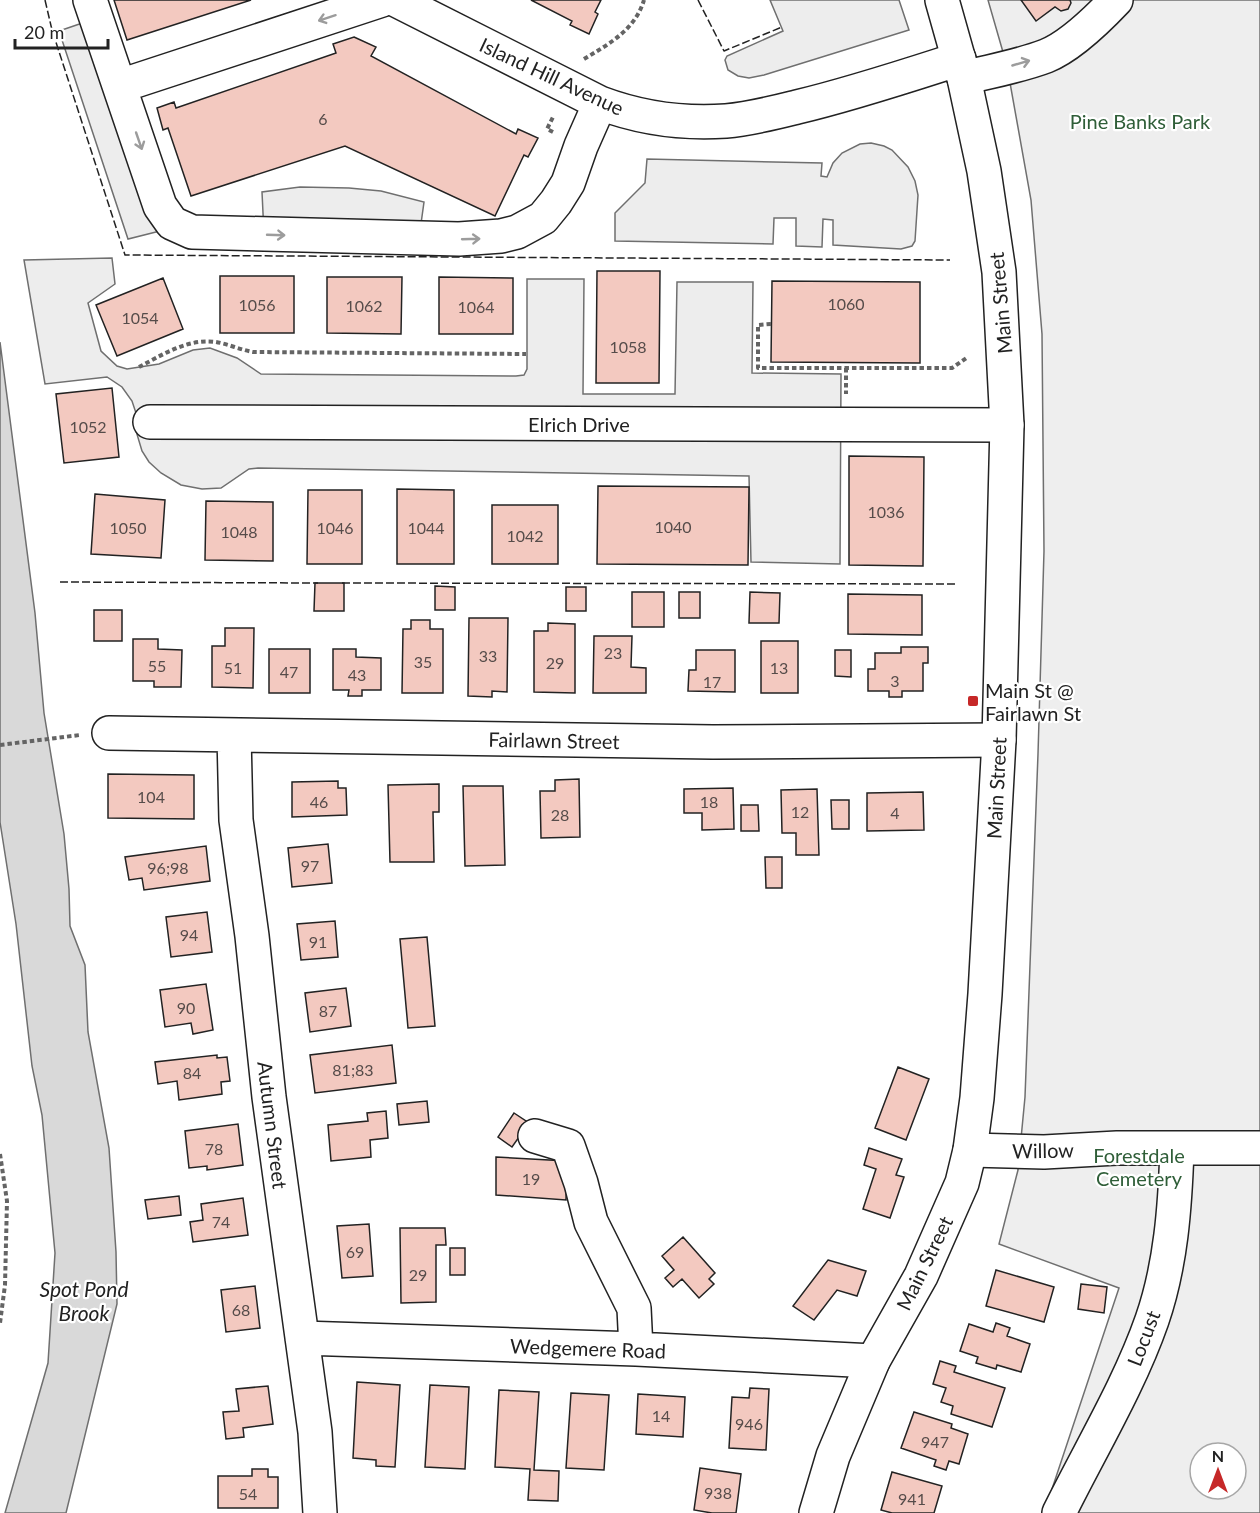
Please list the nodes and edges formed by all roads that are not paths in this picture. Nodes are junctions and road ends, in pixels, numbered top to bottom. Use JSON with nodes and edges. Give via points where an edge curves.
{"nodes":[{"id":1,"x":90,"y":0,"type":"edge"},
{"id":2,"x":382,"y":0,"type":"edge"},
{"id":3,"x":396,"y":0,"type":"edge"},
{"id":4,"x":942,"y":0,"type":"edge"},
{"id":5,"x":1116,"y":0,"type":"edge"},
{"id":6,"x":962,"y":69,"type":"junction"},
{"id":7,"x":120,"y":86,"type":"junction"},
{"id":8,"x":600,"y":104,"type":"junction"},
{"id":9,"x":150,"y":422,"type":"dead end"},
{"id":10,"x":1007,"y":425,"type":"junction"},
{"id":11,"x":109,"y":733,"type":"dead end"},
{"id":12,"x":234,"y":735,"type":"junction"},
{"id":13,"x":999,"y":740,"type":"junction"},
{"id":14,"x":535,"y":1136,"type":"dead end"},
{"id":15,"x":1260,"y":1148,"type":"edge"},
{"id":16,"x":1177,"y":1149,"type":"junction"},
{"id":17,"x":970,"y":1150,"type":"junction"},
{"id":18,"x":302,"y":1338,"type":"junction"},
{"id":19,"x":636,"y":1349,"type":"junction"},
{"id":20,"x":873,"y":1361,"type":"junction"},
{"id":21,"x":320,"y":1513,"type":"edge"},
{"id":22,"x":816,"y":1513,"type":"edge"},
{"id":23,"x":1059,"y":1513,"type":"edge"}],
"edges":[{"from":1,"to":7,"type":"street"},
{"from":2,"to":7,"type":"street","one_way":true},
{"from":3,"to":8,"type":"street","name":"Island Hill Avenue"},
{"from":4,"to":6,"type":"street","name":"Main Street"},
{"from":6,"to":5,"type":"street","name":"Island Hill Avenue","one_way":true,"via":[[1048,55],[1099,18]]},
{"from":6,"to":8,"type":"street","name":"Island Hill Avenue","via":[[752,118],[723,121],[654,118]]},
{"from":6,"to":10,"type":"street","name":"Main Street","via":[[984,171],[999,272]]},
{"from":7,"to":8,"type":"street","one_way":true,"via":[[160,206],[172,224],[192,232],[459,239],[517,232],[543,218],[556,202],[568,183]]},
{"from":9,"to":10,"type":"street","name":"Elrich Drive"},
{"from":10,"to":13,"type":"street","name":"Main Street"},
{"from":11,"to":12,"type":"street","name":"Fairlawn Street"},
{"from":12,"to":13,"type":"street","name":"Fairlawn Street","via":[[713,742]]},
{"from":12,"to":18,"type":"street","name":"Autumn Street","via":[[236,820]]},
{"from":13,"to":17,"type":"street","name":"Main Street","via":[[985,994]]},
{"from":14,"to":19,"type":"street","via":[[568,1146],[591,1222],[634,1308]]},
{"from":15,"to":16,"type":"street","name":"Willow"},
{"from":16,"to":17,"type":"street","name":"Willow"},
{"from":16,"to":23,"type":"street","name":"Locust","via":[[1169,1252],[1152,1320],[1101,1433]]},
{"from":17,"to":20,"type":"street","name":"Main Street","via":[[962,1183],[921,1276]]},
{"from":18,"to":19,"type":"street","name":"Wedgemere Road"},
{"from":18,"to":21,"type":"street","name":"Autumn Street","via":[[315,1432]]},
{"from":19,"to":20,"type":"street","name":"Wedgemere Road"},
{"from":20,"to":22,"type":"street","name":"Main Street","via":[[833,1456]]}]}
